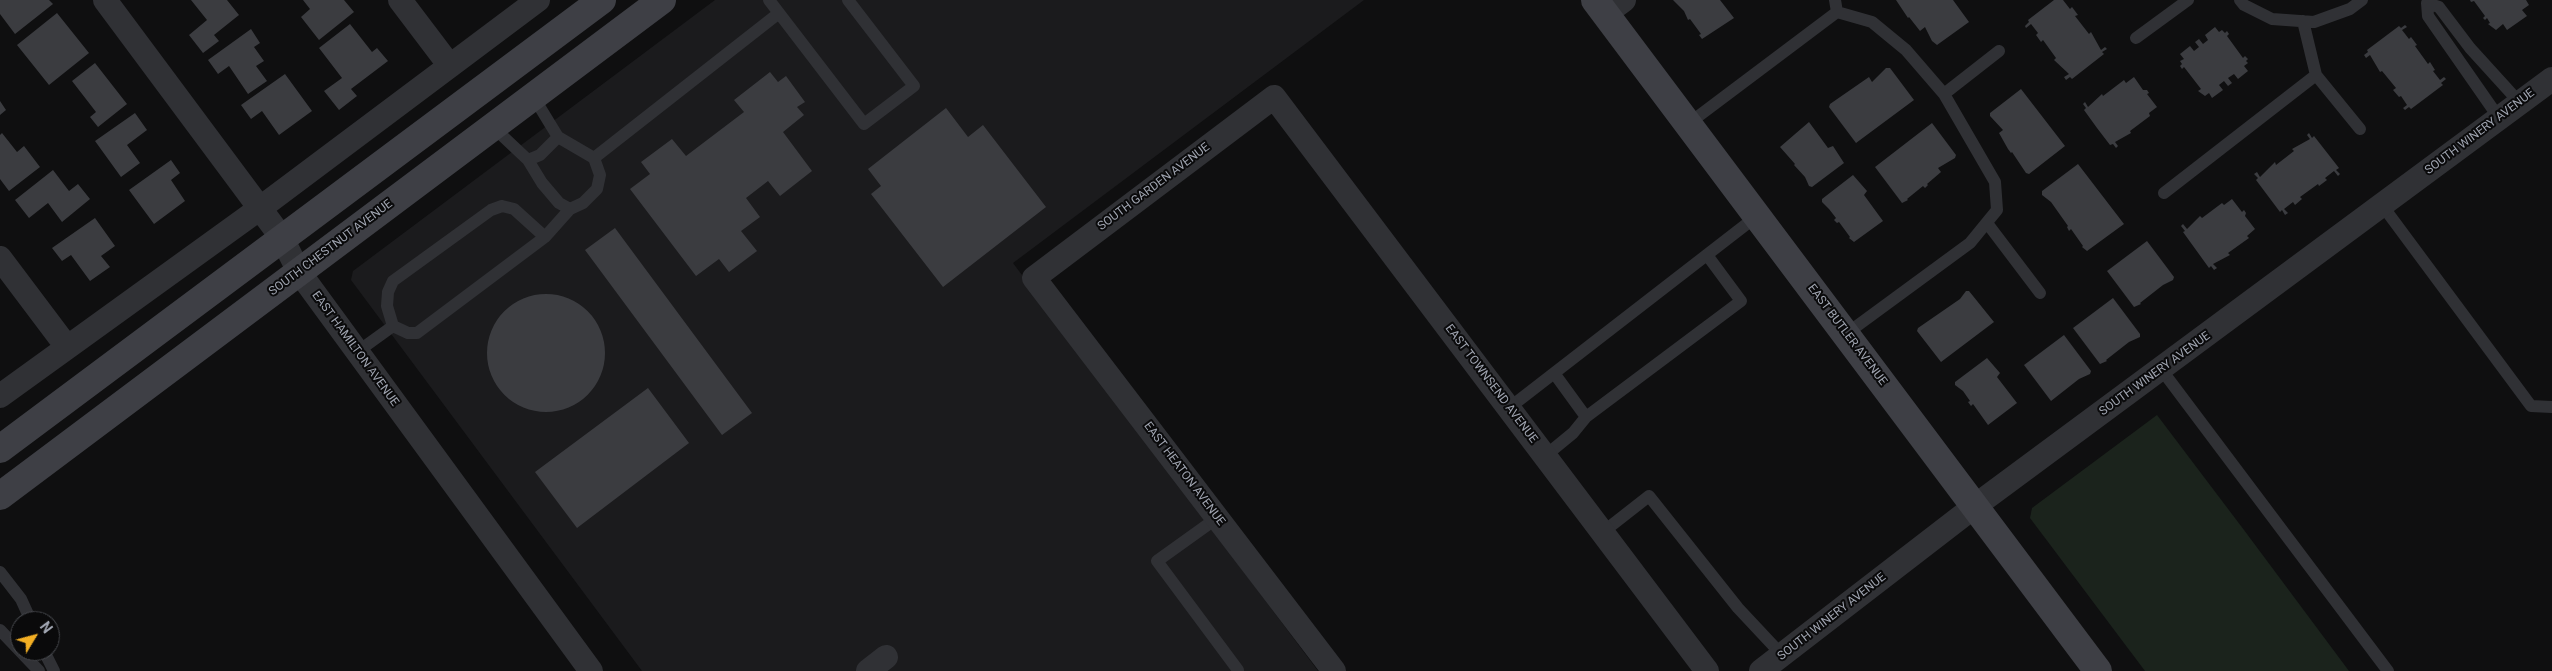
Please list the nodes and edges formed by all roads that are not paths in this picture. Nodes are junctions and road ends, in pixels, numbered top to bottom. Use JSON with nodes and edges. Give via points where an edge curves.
{"nodes":[{"id":1,"x":105,"y":0,"type":"edge"},
{"id":2,"x":400,"y":0,"type":"edge"},
{"id":3,"x":538,"y":0,"type":"edge"},
{"id":4,"x":602,"y":0,"type":"edge"},
{"id":5,"x":662,"y":0,"type":"edge"},
{"id":6,"x":848,"y":0,"type":"edge"},
{"id":7,"x":2188,"y":0,"type":"edge"},
{"id":8,"x":2240,"y":0,"type":"edge"},
{"id":9,"x":2362,"y":0,"type":"edge"},
{"id":10,"x":2426,"y":2,"type":"edge"},
{"id":11,"x":775,"y":4,"type":"edge"},
{"id":12,"x":1608,"y":5,"type":"edge"},
{"id":13,"x":1836,"y":6,"type":"edge"},
{"id":14,"x":2303,"y":21,"type":"junction"},
{"id":15,"x":2136,"y":38,"type":"dead end"},
{"id":16,"x":1999,"y":51,"type":"dead end"},
{"id":17,"x":2478,"y":56,"type":"junction"},
{"id":18,"x":450,"y":66,"type":"junction"},
{"id":19,"x":2464,"y":66,"type":"junction"},
{"id":20,"x":2316,"y":75,"type":"junction"},
{"id":21,"x":2552,"y":79,"type":"edge"},
{"id":22,"x":1944,"y":94,"type":"junction"},
{"id":23,"x":533,"y":96,"type":"junction"},
{"id":24,"x":1274,"y":96,"type":"joint"},
{"id":25,"x":2520,"y":103,"type":"junction"},
{"id":26,"x":2499,"y":118,"type":"junction"},
{"id":27,"x":1688,"y":124,"type":"junction"},
{"id":28,"x":493,"y":127,"type":"junction"},
{"id":29,"x":2360,"y":129,"type":"dead end"},
{"id":30,"x":558,"y":137,"type":"junction"},
{"id":31,"x":594,"y":158,"type":"junction"},
{"id":32,"x":528,"y":160,"type":"junction"},
{"id":33,"x":2164,"y":193,"type":"dead end"},
{"id":34,"x":2382,"y":206,"type":"junction"},
{"id":35,"x":260,"y":209,"type":"junction"},
{"id":36,"x":570,"y":209,"type":"junction"},
{"id":37,"x":1758,"y":216,"type":"junction"},
{"id":38,"x":1987,"y":223,"type":"junction"},
{"id":39,"x":544,"y":237,"type":"junction"},
{"id":40,"x":282,"y":238,"type":"junction"},
{"id":41,"x":1707,"y":255,"type":"junction"},
{"id":42,"x":0,"y":258,"type":"edge"},
{"id":43,"x":299,"y":272,"type":"junction"},
{"id":44,"x":1034,"y":278,"type":"joint"},
{"id":45,"x":2040,"y":293,"type":"dead end"},
{"id":46,"x":393,"y":326,"type":"junction"},
{"id":47,"x":1846,"y":334,"type":"junction"},
{"id":48,"x":67,"y":347,"type":"junction"},
{"id":49,"x":357,"y":352,"type":"junction"},
{"id":50,"x":2161,"y":369,"type":"junction"},
{"id":51,"x":1554,"y":373,"type":"junction"},
{"id":52,"x":0,"y":396,"type":"edge"},
{"id":53,"x":2552,"y":407,"type":"edge"},
{"id":54,"x":1509,"y":408,"type":"junction"},
{"id":55,"x":1586,"y":417,"type":"junction"},
{"id":56,"x":0,"y":449,"type":"edge"},
{"id":57,"x":1545,"y":456,"type":"junction"},
{"id":58,"x":0,"y":496,"type":"edge"},
{"id":59,"x":1975,"y":506,"type":"junction"},
{"id":60,"x":1217,"y":518,"type":"junction"},
{"id":61,"x":1603,"y":532,"type":"junction"},
{"id":62,"x":0,"y":572,"type":"edge"},
{"id":63,"x":26,"y":611,"type":"edge"},
{"id":64,"x":0,"y":630,"type":"edge"},
{"id":65,"x":1782,"y":655,"type":"junction"},
{"id":66,"x":1238,"y":670,"type":"edge"},
{"id":67,"x":39,"y":671,"type":"edge"},
{"id":68,"x":591,"y":671,"type":"edge"},
{"id":69,"x":1334,"y":671,"type":"edge"},
{"id":70,"x":1707,"y":671,"type":"edge"},
{"id":71,"x":1761,"y":671,"type":"edge"},
{"id":72,"x":2098,"y":671,"type":"edge"},
{"id":73,"x":2388,"y":671,"type":"edge"}],
"edges":[{"from":1,"to":35,"type":"street","name":"EAST HAMILTON AVENUE"},
{"from":2,"to":18,"type":"street"},
{"from":3,"to":18,"type":"street"},
{"from":4,"to":40,"type":"main road"},
{"from":5,"to":23,"type":"main road","name":"SOUTH CHESTNUT AVENUE"},
{"from":6,"to":11,"type":"lane","via":[[914,86],[864,124]]},
{"from":7,"to":15,"type":"lane"},
{"from":8,"to":14,"type":"lane","via":[[2244,6],[2272,19]]},
{"from":9,"to":14,"type":"lane","via":[[2350,9],[2314,22]]},
{"from":10,"to":17,"type":"lane","via":[[2439,7]]},
{"from":10,"to":19,"type":"lane","via":[[2428,16]]},
{"from":11,"to":31,"type":"lane"},
{"from":12,"to":27,"type":"main road","name":"EAST BUTLER AVENUE"},
{"from":13,"to":22,"type":"lane","via":[[1872,22],[1906,50]]},
{"from":13,"to":27,"type":"lane"},
{"from":14,"to":20,"type":"lane"},
{"from":16,"to":22,"type":"lane"},
{"from":17,"to":19,"type":"lane"},
{"from":17,"to":25,"type":"lane"},
{"from":18,"to":35,"type":"street"},
{"from":19,"to":26,"type":"lane"},
{"from":20,"to":29,"type":"lane"},
{"from":20,"to":33,"type":"lane"},
{"from":21,"to":25,"type":"street","name":"SOUTH WINERY AVENUE"},
{"from":22,"to":38,"type":"lane","via":[[1995,182],[1997,210]]},
{"from":23,"to":28,"type":"main road","name":"SOUTH CHESTNUT AVENUE"},
{"from":23,"to":30,"type":"lane"},
{"from":24,"to":44,"type":"street","name":"SOUTH GARDEN AVENUE"},
{"from":24,"to":54,"type":"street","name":"EAST TOWNSEND AVENUE"},
{"from":25,"to":26,"type":"street","name":"SOUTH WINERY AVENUE"},
{"from":26,"to":34,"type":"street","name":"SOUTH WINERY AVENUE"},
{"from":27,"to":37,"type":"main road","name":"EAST BUTLER AVENUE"},
{"from":28,"to":32,"type":"lane"},
{"from":28,"to":43,"type":"main road","name":"SOUTH CHESTNUT AVENUE"},
{"from":30,"to":31,"type":"lane"},
{"from":30,"to":32,"type":"lane","via":[[540,155]]},
{"from":31,"to":36,"type":"lane","via":[[600,175],[597,189],[584,203]]},
{"from":32,"to":36,"type":"lane","via":[[559,204]]},
{"from":34,"to":50,"type":"street","name":"SOUTH WINERY AVENUE"},
{"from":34,"to":53,"type":"lane","via":[[2531,406]]},
{"from":35,"to":40,"type":"street","name":"EAST HAMILTON AVENUE"},
{"from":35,"to":48,"type":"street"},
{"from":36,"to":39,"type":"lane"},
{"from":37,"to":41,"type":"lane"},
{"from":37,"to":47,"type":"main road","name":"EAST BUTLER AVENUE"},
{"from":38,"to":45,"type":"lane"},
{"from":38,"to":47,"type":"lane","via":[[1970,243]]},
{"from":39,"to":46,"type":"lane","via":[[417,333],[408,333]]},
{"from":39,"to":46,"type":"lane","via":[[514,208],[502,206],[491,210],[393,281],[387,306]]},
{"from":40,"to":43,"type":"street","name":"EAST HAMILTON AVENUE"},
{"from":40,"to":56,"type":"main road"},
{"from":41,"to":51,"type":"lane"},
{"from":41,"to":55,"type":"lane","via":[[1741,301]]},
{"from":42,"to":48,"type":"street"},
{"from":43,"to":49,"type":"street","name":"EAST HAMILTON AVENUE"},
{"from":43,"to":58,"type":"main road","name":"SOUTH CHESTNUT AVENUE"},
{"from":44,"to":60,"type":"street","name":"EAST HEATON AVENUE"},
{"from":46,"to":49,"type":"lane"},
{"from":47,"to":59,"type":"main road","name":"EAST BUTLER AVENUE"},
{"from":48,"to":52,"type":"street"},
{"from":49,"to":68,"type":"street","name":"EAST HAMILTON AVENUE"},
{"from":50,"to":59,"type":"street","name":"SOUTH WINERY AVENUE"},
{"from":50,"to":73,"type":"lane"},
{"from":51,"to":54,"type":"lane"},
{"from":51,"to":55,"type":"lane"},
{"from":54,"to":57,"type":"street","name":"EAST TOWNSEND AVENUE"},
{"from":55,"to":57,"type":"lane","via":[[1573,433]]},
{"from":57,"to":61,"type":"street","name":"EAST TOWNSEND AVENUE"},
{"from":59,"to":65,"type":"street","name":"SOUTH WINERY AVENUE"},
{"from":59,"to":72,"type":"main road","name":"EAST BUTLER AVENUE"},
{"from":60,"to":66,"type":"lane","via":[[1157,561]]},
{"from":60,"to":69,"type":"street","name":"EAST HEATON AVENUE"},
{"from":61,"to":65,"type":"lane","via":[[1649,496],[1738,608]]},
{"from":61,"to":70,"type":"street","name":"EAST TOWNSEND AVENUE"},
{"from":62,"to":63,"type":"lane"},
{"from":64,"to":67,"type":"lane"},
{"from":65,"to":71,"type":"street","name":"SOUTH WINERY AVENUE"}]}
